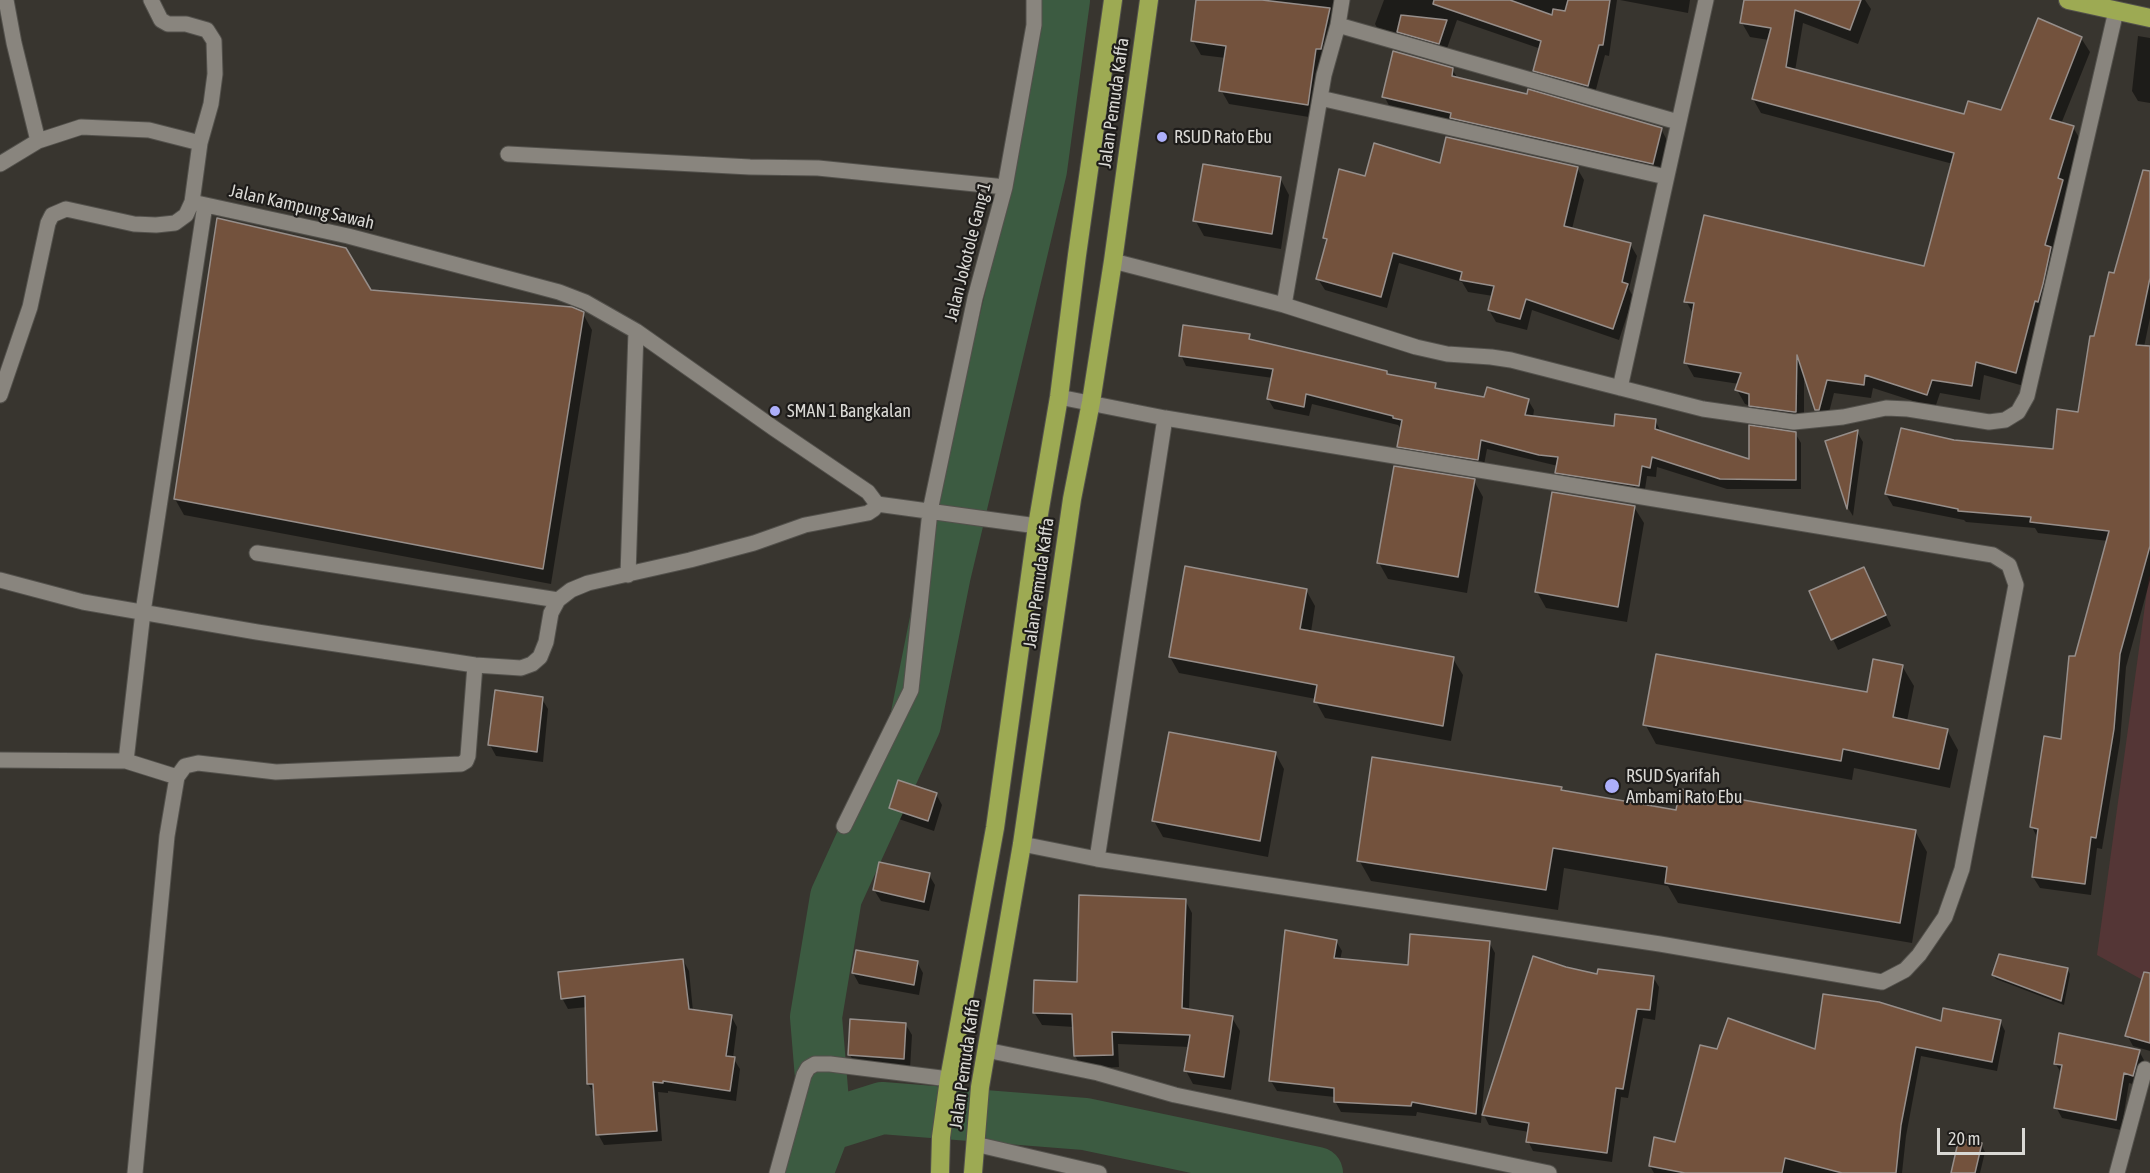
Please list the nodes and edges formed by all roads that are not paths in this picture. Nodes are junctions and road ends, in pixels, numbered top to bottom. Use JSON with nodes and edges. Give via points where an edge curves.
{"nodes":[{"id":1,"x":6,"y":0,"type":"edge"},
{"id":2,"x":152,"y":0,"type":"edge"},
{"id":3,"x":1034,"y":0,"type":"edge"},
{"id":4,"x":1113,"y":0,"type":"edge"},
{"id":5,"x":1149,"y":0,"type":"edge"},
{"id":6,"x":1342,"y":0,"type":"edge"},
{"id":7,"x":1706,"y":0,"type":"edge"},
{"id":8,"x":2068,"y":0,"type":"edge"},
{"id":9,"x":2116,"y":11,"type":"junction"},
{"id":10,"x":2150,"y":18,"type":"edge"},
{"id":11,"x":1338,"y":25,"type":"junction"},
{"id":12,"x":1320,"y":98,"type":"junction"},
{"id":13,"x":1678,"y":122,"type":"junction"},
{"id":14,"x":38,"y":141,"type":"junction"},
{"id":15,"x":200,"y":143,"type":"junction"},
{"id":16,"x":508,"y":154,"type":"dead end"},
{"id":17,"x":0,"y":164,"type":"edge"},
{"id":18,"x":1666,"y":177,"type":"junction"},
{"id":19,"x":1005,"y":187,"type":"junction"},
{"id":20,"x":199,"y":203,"type":"junction"},
{"id":21,"x":1113,"y":261,"type":"junction"},
{"id":22,"x":1284,"y":305,"type":"junction"},
{"id":23,"x":636,"y":331,"type":"junction"},
{"id":24,"x":1620,"y":388,"type":"junction"},
{"id":25,"x":0,"y":396,"type":"edge"},
{"id":26,"x":1059,"y":397,"type":"junction"},
{"id":27,"x":1091,"y":402,"type":"junction"},
{"id":28,"x":1165,"y":418,"type":"junction"},
{"id":29,"x":877,"y":504,"type":"junction"},
{"id":30,"x":937,"y":513,"type":"junction"},
{"id":31,"x":1037,"y":526,"type":"junction"},
{"id":32,"x":257,"y":552,"type":"dead end"},
{"id":33,"x":628,"y":575,"type":"junction"},
{"id":34,"x":0,"y":580,"type":"edge"},
{"id":35,"x":558,"y":600,"type":"junction"},
{"id":36,"x":143,"y":612,"type":"junction"},
{"id":37,"x":475,"y":665,"type":"junction"},
{"id":38,"x":0,"y":760,"type":"edge"},
{"id":39,"x":126,"y":761,"type":"junction"},
{"id":40,"x":177,"y":777,"type":"junction"},
{"id":41,"x":844,"y":826,"type":"dead end"},
{"id":42,"x":1022,"y":844,"type":"junction"},
{"id":43,"x":1097,"y":859,"type":"junction"},
{"id":44,"x":986,"y":1050,"type":"junction"},
{"id":45,"x":2145,"y":1069,"type":"dead end"},
{"id":46,"x":948,"y":1083,"type":"junction"},
{"id":47,"x":975,"y":1137,"type":"junction"},
{"id":48,"x":135,"y":1173,"type":"edge"},
{"id":49,"x":777,"y":1173,"type":"edge"},
{"id":50,"x":940,"y":1173,"type":"edge"},
{"id":51,"x":973,"y":1173,"type":"edge"},
{"id":52,"x":1099,"y":1173,"type":"edge"},
{"id":53,"x":1549,"y":1173,"type":"edge"},
{"id":54,"x":2117,"y":1173,"type":"edge"}],
"edges":[{"from":1,"to":14,"type":"street"},
{"from":2,"to":15,"type":"street","via":[[161,20],[207,30],[214,41],[211,104]]},
{"from":3,"to":19,"type":"street","name":"Jalan Jokotole Gang 1","via":[[1034,25]]},
{"from":4,"to":26,"type":"highway","name":"Jalan Pemuda Kaffa"},
{"from":5,"to":21,"type":"highway","name":"Jalan Pemuda Kaffa"},
{"from":6,"to":11,"type":"street"},
{"from":7,"to":13,"type":"street"},
{"from":8,"to":9,"type":"highway"},
{"from":9,"to":10,"type":"highway"},
{"from":9,"to":24,"type":"street","via":[[2042,335],[2027,396],[2018,412],[2005,420],[1989,422],[1886,408],[1794,422],[1703,409]]},
{"from":11,"to":12,"type":"street"},
{"from":11,"to":13,"type":"street"},
{"from":12,"to":18,"type":"street"},
{"from":12,"to":22,"type":"street"},
{"from":13,"to":18,"type":"street"},
{"from":14,"to":15,"type":"street","via":[[81,127],[149,130]]},
{"from":14,"to":17,"type":"street"},
{"from":15,"to":20,"type":"street"},
{"from":16,"to":19,"type":"street","via":[[818,168]]},
{"from":18,"to":24,"type":"street"},
{"from":19,"to":30,"type":"street","name":"Jalan Jokotole Gang 1","via":[[975,298]]},
{"from":20,"to":23,"type":"street","name":"Jalan Kampung Sawah","via":[[535,284],[585,302]]},
{"from":20,"to":25,"type":"street","via":[[175,223],[156,225],[66,209],[52,215],[33,297]]},
{"from":20,"to":36,"type":"street"},
{"from":21,"to":22,"type":"street"},
{"from":21,"to":27,"type":"highway","name":"Jalan Pemuda Kaffa"},
{"from":22,"to":24,"type":"street","via":[[1416,347],[1511,360]]},
{"from":23,"to":29,"type":"street","name":"Jalan Kampung Sawah","via":[[868,492]]},
{"from":23,"to":33,"type":"street"},
{"from":26,"to":27,"type":"street"},
{"from":26,"to":31,"type":"highway","name":"Jalan Pemuda Kaffa"},
{"from":27,"to":28,"type":"street"},
{"from":27,"to":42,"type":"highway","name":"Jalan Pemuda Kaffa","via":[[1072,499]]},
{"from":28,"to":43,"type":"street"},
{"from":28,"to":43,"type":"street","via":[[1993,555],[2009,565],[2016,585],[1962,868],[1945,917],[1924,948],[1905,970],[1882,982],[1660,944]]},
{"from":29,"to":30,"type":"street"},
{"from":29,"to":33,"type":"street","via":[[868,513],[805,525],[754,543]]},
{"from":30,"to":31,"type":"street"},
{"from":30,"to":41,"type":"street","name":"Jalan Jokotole Gang 1","via":[[911,690]]},
{"from":31,"to":46,"type":"highway","name":"Jalan Pemuda Kaffa","via":[[995,828]]},
{"from":32,"to":35,"type":"street"},
{"from":33,"to":35,"type":"street","via":[[588,583]]},
{"from":34,"to":36,"type":"street","via":[[83,602]]},
{"from":35,"to":37,"type":"street","via":[[543,650],[532,664],[521,668]]},
{"from":36,"to":37,"type":"street"},
{"from":36,"to":39,"type":"street"},
{"from":37,"to":40,"type":"street","via":[[468,756],[461,764],[276,771],[198,763],[185,766]]},
{"from":38,"to":39,"type":"street"},
{"from":39,"to":40,"type":"street"},
{"from":40,"to":48,"type":"street","via":[[167,836]]},
{"from":42,"to":43,"type":"street"},
{"from":42,"to":44,"type":"highway","name":"Jalan Pemuda Kaffa"},
{"from":44,"to":47,"type":"highway","name":"Jalan Pemuda Kaffa"},
{"from":44,"to":53,"type":"street","via":[[1098,1073],[1175,1095]]},
{"from":45,"to":54,"type":"street"},
{"from":46,"to":49,"type":"street","via":[[822,1064],[808,1068]]},
{"from":46,"to":50,"type":"highway","name":"Jalan Pemuda Kaffa"},
{"from":47,"to":51,"type":"highway","name":"Jalan Pemuda Kaffa"},
{"from":47,"to":52,"type":"street"}]}
